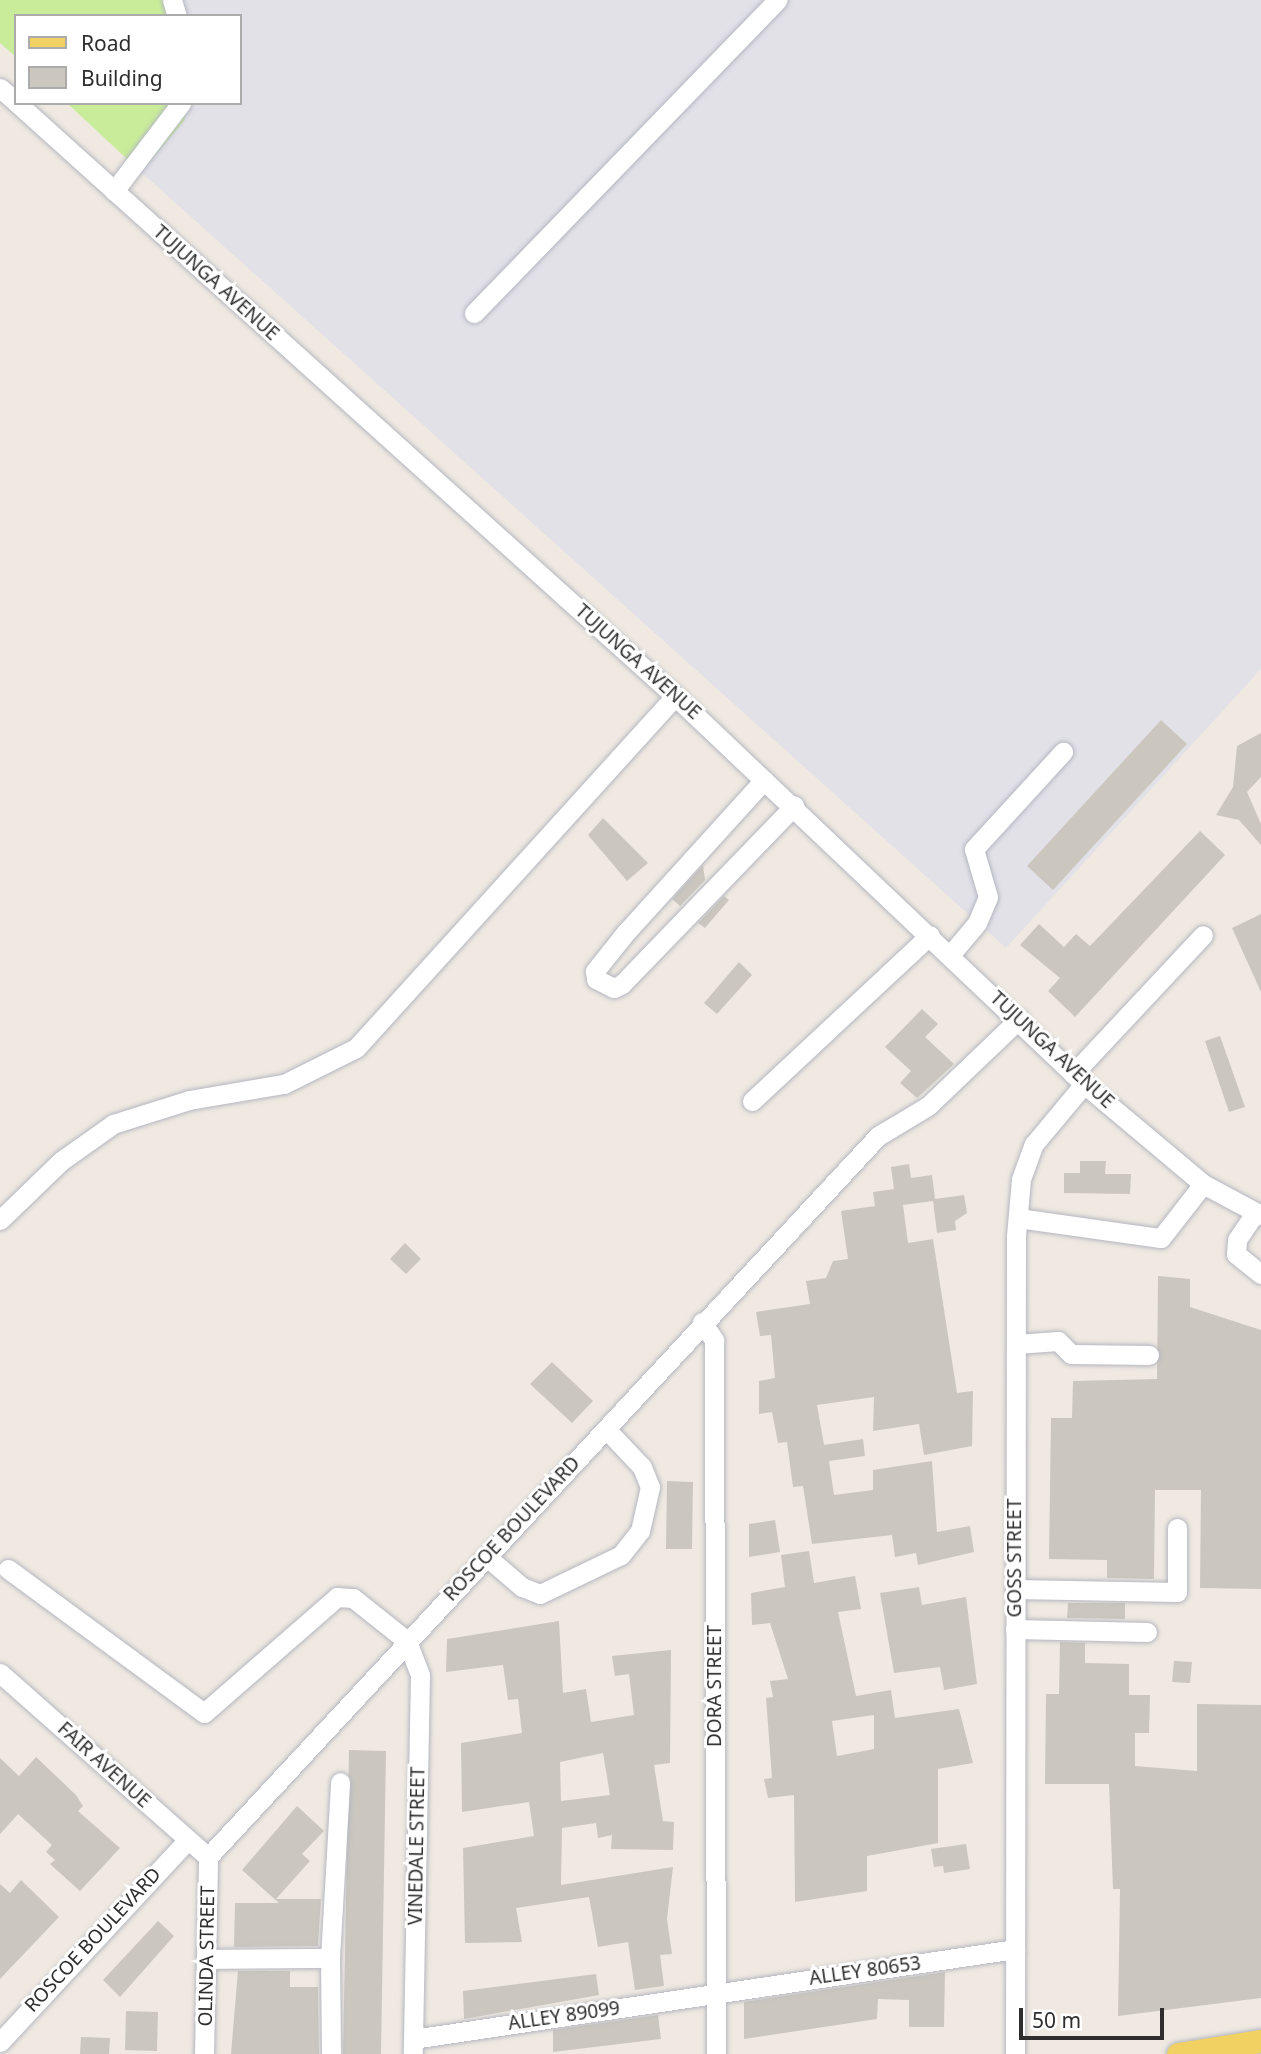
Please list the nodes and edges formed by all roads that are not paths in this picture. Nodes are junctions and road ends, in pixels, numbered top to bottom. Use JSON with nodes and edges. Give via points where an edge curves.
{"nodes":[{"id":1,"x":777,"y":0,"type":"edge"},
{"id":2,"x":0,"y":88,"type":"edge"},
{"id":3,"x":14,"y":101,"type":"edge"},
{"id":4,"x":18,"y":105,"type":"edge"},
{"id":5,"x":179,"y":105,"type":"edge"},
{"id":6,"x":114,"y":191,"type":"junction"},
{"id":7,"x":474,"y":313,"type":"dead end"},
{"id":8,"x":675,"y":696,"type":"junction"},
{"id":9,"x":1063,"y":752,"type":"dead end"},
{"id":10,"x":764,"y":780,"type":"junction"},
{"id":11,"x":794,"y":806,"type":"junction"},
{"id":12,"x":930,"y":935,"type":"junction"},
{"id":13,"x":1203,"y":935,"type":"dead end"},
{"id":14,"x":951,"y":954,"type":"junction"},
{"id":15,"x":1019,"y":1019,"type":"junction"},
{"id":16,"x":1079,"y":1079,"type":"junction"},
{"id":17,"x":752,"y":1101,"type":"dead end"},
{"id":18,"x":1203,"y":1184,"type":"junction"},
{"id":19,"x":1258,"y":1214,"type":"edge"},
{"id":20,"x":1018,"y":1218,"type":"junction"},
{"id":21,"x":0,"y":1220,"type":"edge"},
{"id":22,"x":1261,"y":1274,"type":"edge"},
{"id":23,"x":702,"y":1322,"type":"junction"},
{"id":24,"x":1016,"y":1344,"type":"junction"},
{"id":25,"x":1149,"y":1355,"type":"dead end"},
{"id":26,"x":606,"y":1429,"type":"junction"},
{"id":27,"x":1177,"y":1528,"type":"dead end"},
{"id":28,"x":487,"y":1557,"type":"junction"},
{"id":29,"x":8,"y":1569,"type":"dead end"},
{"id":30,"x":1015,"y":1589,"type":"junction"},
{"id":31,"x":1015,"y":1629,"type":"junction"},
{"id":32,"x":1147,"y":1632,"type":"dead end"},
{"id":33,"x":407,"y":1641,"type":"junction"},
{"id":34,"x":0,"y":1672,"type":"edge"},
{"id":35,"x":340,"y":1782,"type":"dead end"},
{"id":36,"x":188,"y":1840,"type":"junction"},
{"id":37,"x":208,"y":1857,"type":"junction"},
{"id":38,"x":1015,"y":1948,"type":"junction"},
{"id":39,"x":330,"y":1958,"type":"junction"},
{"id":40,"x":206,"y":1959,"type":"junction"},
{"id":41,"x":715,"y":1995,"type":"junction"},
{"id":42,"x":2,"y":2036,"type":"edge"},
{"id":43,"x":1261,"y":2041,"type":"edge"},
{"id":44,"x":413,"y":2047,"type":"edge"},
{"id":45,"x":204,"y":2054,"type":"edge"},
{"id":46,"x":331,"y":2054,"type":"edge"},
{"id":47,"x":716,"y":2054,"type":"edge"},
{"id":48,"x":1014,"y":2054,"type":"edge"},
{"id":49,"x":1178,"y":2054,"type":"edge"}],
"edges":[{"from":1,"to":7,"type":"street"},
{"from":2,"to":3,"type":"street","name":"TUJUNGA AVENUE"},
{"from":4,"to":6,"type":"street","name":"TUJUNGA AVENUE"},
{"from":5,"to":6,"type":"street"},
{"from":6,"to":8,"type":"street","name":"TUJUNGA AVENUE"},
{"from":8,"to":10,"type":"street","name":"TUJUNGA AVENUE"},
{"from":8,"to":21,"type":"street","via":[[356,1048],[284,1084],[189,1100],[113,1124],[61,1161]]},
{"from":9,"to":14,"type":"street","via":[[974,849],[988,897],[977,923]]},
{"from":10,"to":11,"type":"street","name":"TUJUNGA AVENUE"},
{"from":10,"to":11,"type":"street","via":[[626,932],[596,979],[614,988],[622,984]]},
{"from":11,"to":12,"type":"street","name":"TUJUNGA AVENUE"},
{"from":12,"to":14,"type":"street","name":"TUJUNGA AVENUE"},
{"from":12,"to":17,"type":"street"},
{"from":13,"to":16,"type":"street","name":"GOSS STREET"},
{"from":14,"to":15,"type":"street","name":"TUJUNGA AVENUE"},
{"from":15,"to":16,"type":"street","name":"TUJUNGA AVENUE"},
{"from":15,"to":23,"type":"street","name":"ROSCOE BOULEVARD","via":[[920,1112],[878,1136]]},
{"from":16,"to":18,"type":"street","name":"TUJUNGA AVENUE"},
{"from":16,"to":20,"type":"street","name":"GOSS STREET","via":[[1034,1144]]},
{"from":18,"to":19,"type":"street","name":"TUJUNGA AVENUE"},
{"from":18,"to":20,"type":"street","via":[[1161,1238]]},
{"from":19,"to":22,"type":"street","via":[[1237,1240],[1236,1254]]},
{"from":20,"to":24,"type":"street","name":"GOSS STREET"},
{"from":23,"to":26,"type":"street","name":"ROSCOE BOULEVARD"},
{"from":23,"to":41,"type":"street","name":"DORA STREET","via":[[715,1340]]},
{"from":24,"to":25,"type":"street","via":[[1058,1340],[1071,1354]]},
{"from":24,"to":30,"type":"street","name":"GOSS STREET"},
{"from":26,"to":28,"type":"street","name":"ROSCOE BOULEVARD"},
{"from":26,"to":28,"type":"street","via":[[642,1467],[650,1487],[640,1531],[621,1555],[540,1594],[522,1587]]},
{"from":27,"to":30,"type":"street","via":[[1177,1592]]},
{"from":28,"to":33,"type":"street","name":"ROSCOE BOULEVARD"},
{"from":29,"to":33,"type":"street","via":[[204,1713],[337,1597],[354,1598]]},
{"from":30,"to":31,"type":"street","name":"GOSS STREET"},
{"from":31,"to":32,"type":"street"},
{"from":31,"to":38,"type":"street","name":"GOSS STREET"},
{"from":33,"to":37,"type":"street","name":"ROSCOE BOULEVARD"},
{"from":33,"to":44,"type":"street","name":"VINEDALE STREET","via":[[420,1675]]},
{"from":34,"to":36,"type":"street","name":"FAIR AVENUE"},
{"from":35,"to":39,"type":"street"},
{"from":36,"to":37,"type":"street","name":"FAIR AVENUE"},
{"from":36,"to":42,"type":"street","name":"ROSCOE BOULEVARD"},
{"from":37,"to":40,"type":"street","name":"OLINDA STREET"},
{"from":38,"to":41,"type":"street","name":"ALLEY 80653"},
{"from":38,"to":48,"type":"street","name":"GOSS STREET"},
{"from":39,"to":40,"type":"street"},
{"from":39,"to":46,"type":"street"},
{"from":40,"to":45,"type":"street","name":"OLINDA STREET"},
{"from":41,"to":44,"type":"street","name":"ALLEY 89099"},
{"from":41,"to":47,"type":"street","name":"DORA STREET"},
{"from":43,"to":49,"type":"main road"}]}
